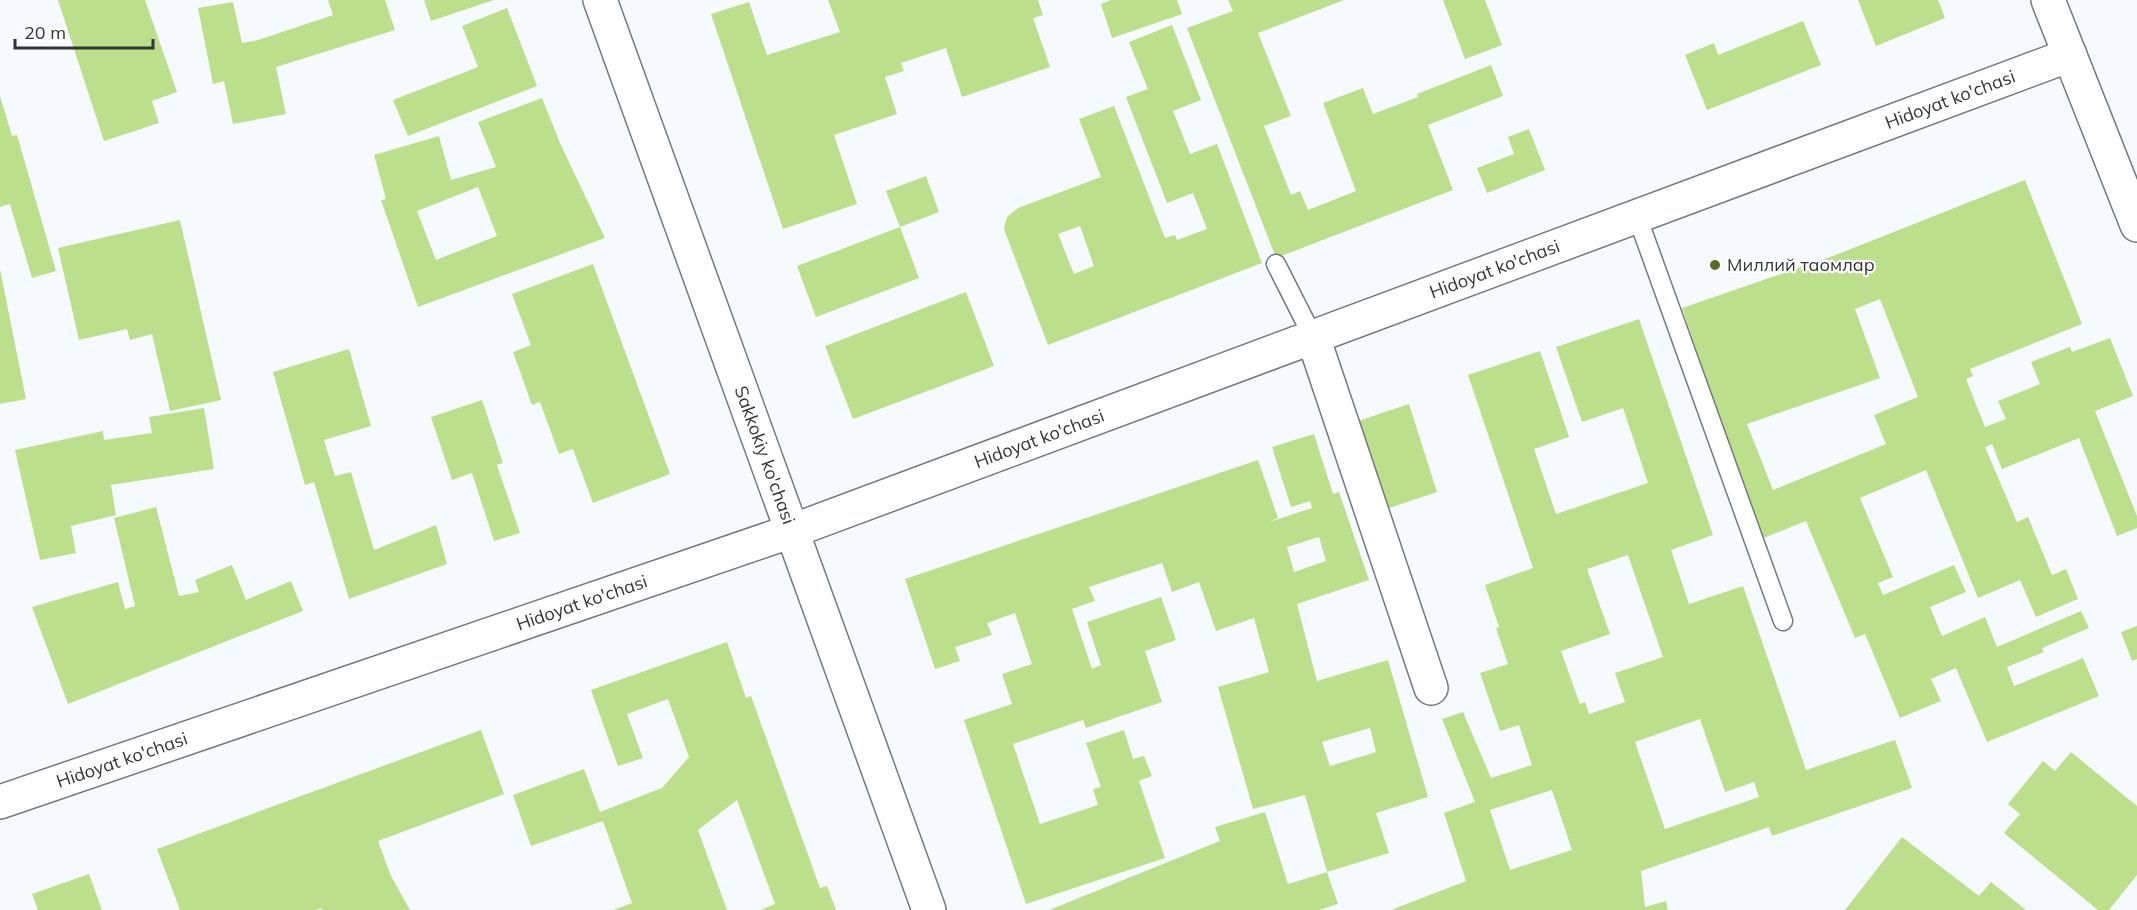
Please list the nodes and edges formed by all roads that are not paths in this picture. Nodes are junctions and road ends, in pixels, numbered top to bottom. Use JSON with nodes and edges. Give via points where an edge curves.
{"nodes":[{"id":1,"x":600,"y":0,"type":"edge"},
{"id":2,"x":2048,"y":0,"type":"edge"},
{"id":3,"x":2070,"y":55,"type":"junction"},
{"id":4,"x":1637,"y":216,"type":"junction"},
{"id":5,"x":2137,"y":225,"type":"edge"},
{"id":6,"x":1276,"y":264,"type":"dead end"},
{"id":7,"x":1313,"y":337,"type":"junction"},
{"id":8,"x":792,"y":531,"type":"junction"},
{"id":9,"x":1783,"y":621,"type":"dead end"},
{"id":10,"x":1431,"y":688,"type":"dead end"},
{"id":11,"x":0,"y":802,"type":"edge"},
{"id":12,"x":929,"y":910,"type":"edge"}],
"edges":[{"from":1,"to":8,"type":"street","name":"Sakkokiy ko'chasi"},
{"from":2,"to":3,"type":"street"},
{"from":3,"to":4,"type":"street","name":"Hidoyat ko'chasi"},
{"from":3,"to":5,"type":"street"},
{"from":4,"to":7,"type":"street","name":"Hidoyat ko'chasi"},
{"from":4,"to":9,"type":"lane"},
{"from":6,"to":7,"type":"lane"},
{"from":7,"to":8,"type":"street","name":"Hidoyat ko'chasi"},
{"from":7,"to":10,"type":"street"},
{"from":8,"to":11,"type":"street","name":"Hidoyat ko'chasi"},
{"from":8,"to":12,"type":"street","name":"Sakkokiy ko'chasi"}]}
